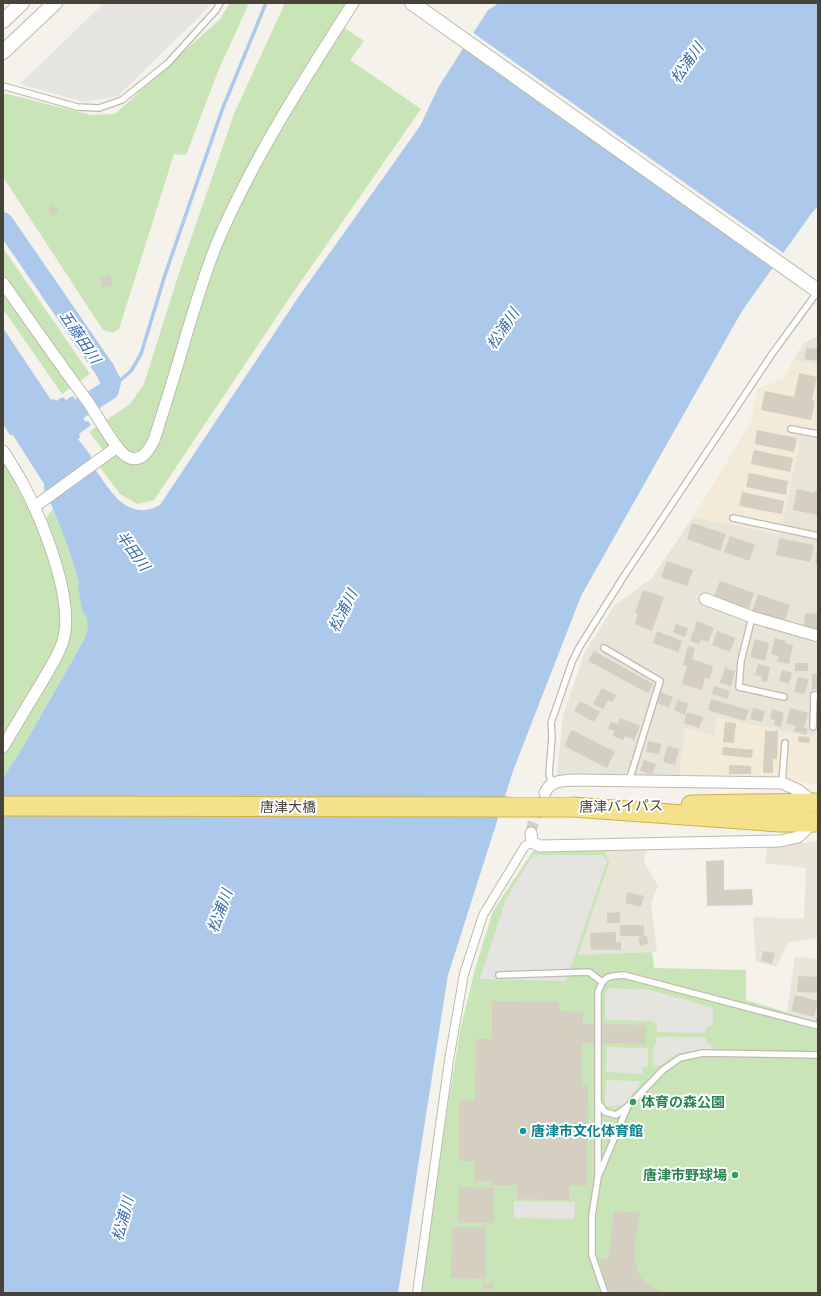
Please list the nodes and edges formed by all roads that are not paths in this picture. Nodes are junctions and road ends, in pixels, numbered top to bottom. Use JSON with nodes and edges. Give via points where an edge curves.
{"nodes":[{"id":1,"x":22,"y":3,"type":"edge"},
{"id":2,"x":55,"y":3,"type":"edge"},
{"id":3,"x":220,"y":3,"type":"edge"},
{"id":4,"x":353,"y":3,"type":"edge"},
{"id":5,"x":412,"y":3,"type":"edge"},
{"id":6,"x":3,"y":21,"type":"edge"},
{"id":7,"x":3,"y":52,"type":"edge"},
{"id":8,"x":3,"y":86,"type":"edge"},
{"id":9,"x":3,"y":283,"type":"edge"},
{"id":10,"x":816,"y":290,"type":"edge"},
{"id":11,"x":791,"y":429,"type":"dead end"},
{"id":12,"x":818,"y":434,"type":"edge"},
{"id":13,"x":117,"y":447,"type":"junction"},
{"id":14,"x":3,"y":450,"type":"edge"},
{"id":15,"x":34,"y":507,"type":"junction"},
{"id":16,"x":733,"y":518,"type":"dead end"},
{"id":17,"x":818,"y":536,"type":"edge"},
{"id":18,"x":705,"y":599,"type":"dead end"},
{"id":19,"x":752,"y":618,"type":"junction"},
{"id":20,"x":818,"y":636,"type":"edge"},
{"id":21,"x":604,"y":648,"type":"dead end"},
{"id":22,"x":818,"y":695,"type":"edge"},
{"id":23,"x":784,"y":697,"type":"dead end"},
{"id":24,"x":813,"y":727,"type":"dead end"},
{"id":25,"x":785,"y":743,"type":"dead end"},
{"id":26,"x":3,"y":747,"type":"edge"},
{"id":27,"x":629,"y":781,"type":"junction"},
{"id":28,"x":782,"y":783,"type":"junction"},
{"id":29,"x":552,"y":784,"type":"junction"},
{"id":30,"x":545,"y":792,"type":"tunnel mouth"},
{"id":31,"x":817,"y":803,"type":"edge"},
{"id":32,"x":3,"y":806,"type":"edge"},
{"id":33,"x":572,"y":807,"type":"junction"},
{"id":34,"x":816,"y":822,"type":"edge"},
{"id":35,"x":531,"y":838,"type":"joint"},
{"id":36,"x":499,"y":976,"type":"dead end"},
{"id":37,"x":602,"y":982,"type":"junction"},
{"id":38,"x":818,"y":1026,"type":"edge"},
{"id":39,"x":818,"y":1055,"type":"edge"},
{"id":40,"x":598,"y":1102,"type":"junction"},
{"id":41,"x":627,"y":1107,"type":"junction"},
{"id":42,"x":598,"y":1177,"type":"junction"},
{"id":43,"x":417,"y":1293,"type":"edge"},
{"id":44,"x":605,"y":1293,"type":"edge"}],
"edges":[{"from":1,"to":6,"type":"street"},
{"from":2,"to":7,"type":"street"},
{"from":3,"to":8,"type":"lane","via":[[168,63],[122,100],[99,108],[77,107]]},
{"from":4,"to":13,"type":"street","via":[[245,182],[223,230],[206,272],[150,449],[140,458],[134,459],[128,458]]},
{"from":5,"to":10,"type":"street"},
{"from":9,"to":13,"type":"street"},
{"from":10,"to":29,"type":"lane","via":[[624,576],[580,646],[550,723],[552,737],[549,774]]},
{"from":11,"to":12,"type":"lane"},
{"from":13,"to":15,"type":"street"},
{"from":14,"to":15,"type":"street"},
{"from":15,"to":26,"type":"street","via":[[45,531],[58,572],[65,606],[66,627],[63,643]]},
{"from":16,"to":17,"type":"lane"},
{"from":18,"to":19,"type":"street"},
{"from":19,"to":20,"type":"street"},
{"from":19,"to":23,"type":"lane","via":[[741,661],[739,687]]},
{"from":21,"to":27,"type":"lane","via":[[660,681]]},
{"from":22,"to":24,"type":"lane","via":[[814,695]]},
{"from":25,"to":28,"type":"lane"},
{"from":27,"to":28,"type":"street"},
{"from":27,"to":29,"type":"street","via":[[575,780]]},
{"from":28,"to":31,"type":"street"},
{"from":29,"to":30,"type":"street"},
{"from":31,"to":33,"type":"highway","name":"唐津バイパス"},
{"from":32,"to":33,"type":"highway","name":"唐津大橋","bridge":true},
{"from":33,"to":34,"type":"highway","name":"唐津バイパス","via":[[781,822]]},
{"from":34,"to":35,"type":"street","via":[[798,837],[780,841],[540,846]]},
{"from":35,"to":43,"type":"street","via":[[483,915],[464,974],[449,1060]]},
{"from":36,"to":37,"type":"lane","via":[[589,972]]},
{"from":37,"to":38,"type":"lane","via":[[609,976],[624,975]]},
{"from":37,"to":40,"type":"lane","via":[[598,992]]},
{"from":39,"to":41,"type":"lane","via":[[703,1053],[680,1058],[662,1070]]},
{"from":40,"to":41,"type":"lane","via":[[604,1112],[616,1115]]},
{"from":40,"to":42,"type":"lane"},
{"from":41,"to":42,"type":"lane"},
{"from":42,"to":44,"type":"lane","via":[[592,1216],[592,1255]]}]}
